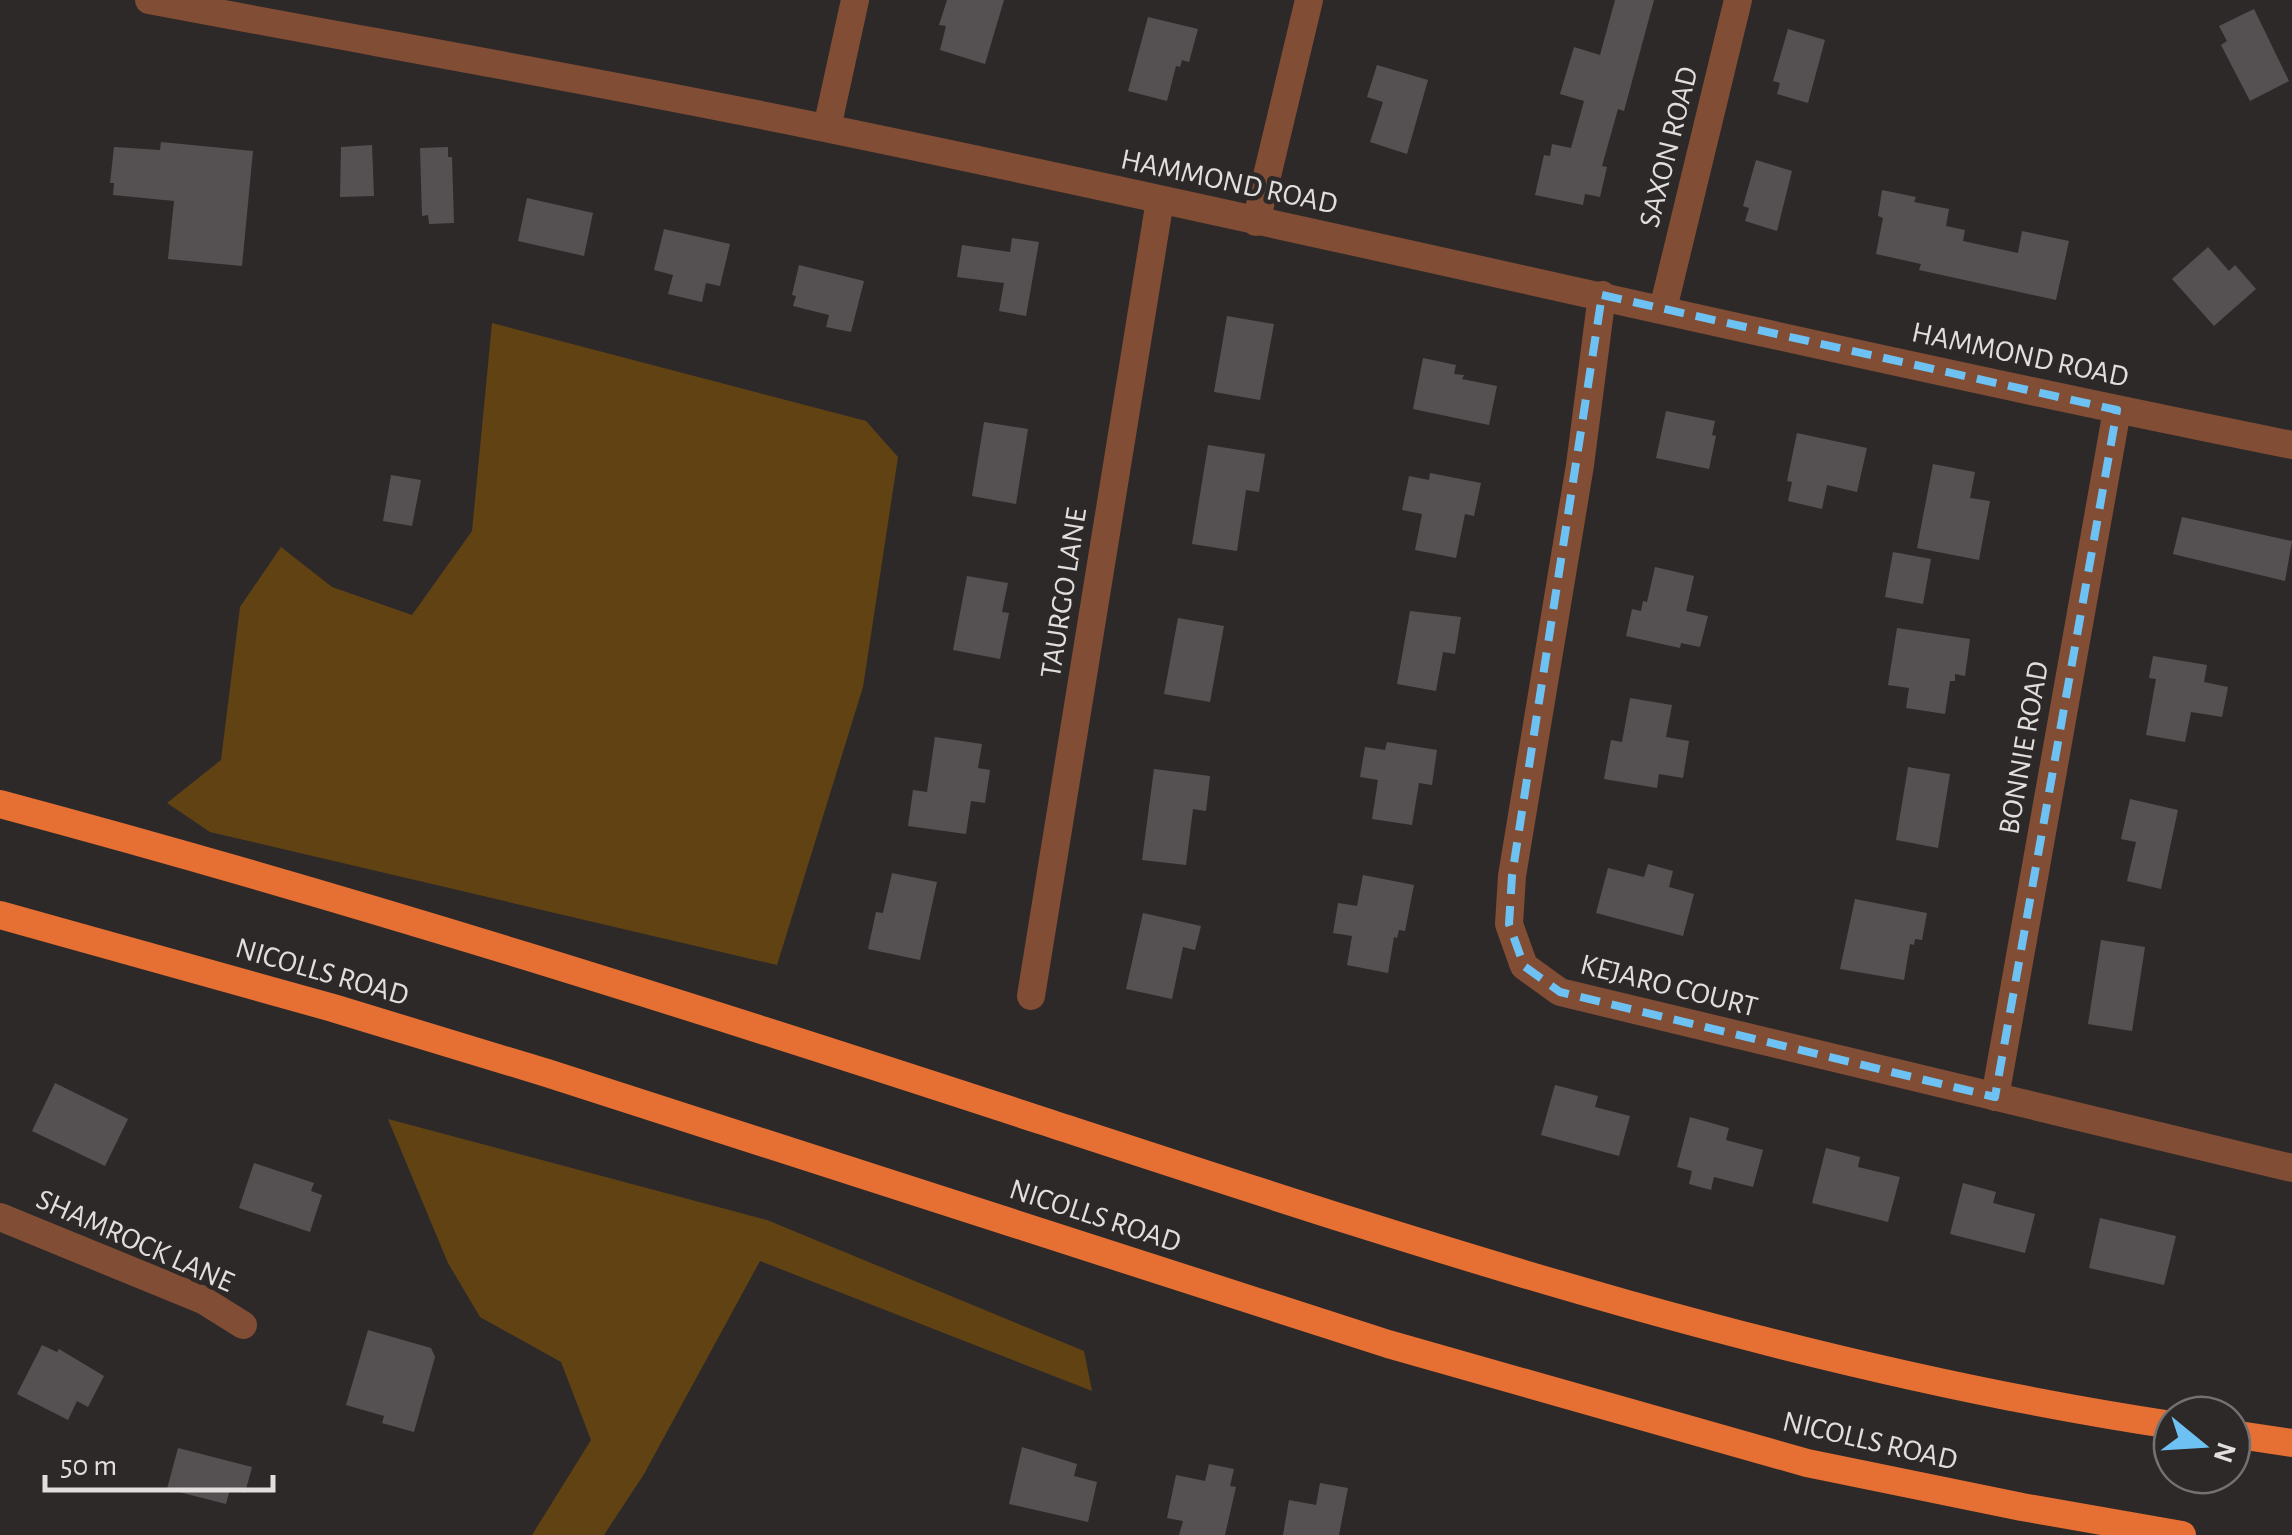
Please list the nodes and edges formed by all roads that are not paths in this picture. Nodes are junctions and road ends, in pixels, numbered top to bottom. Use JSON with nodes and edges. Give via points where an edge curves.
{"nodes":[{"id":1,"x":149,"y":0,"type":"edge"},
{"id":2,"x":856,"y":0,"type":"edge"},
{"id":3,"x":1309,"y":0,"type":"edge"},
{"id":4,"x":1738,"y":0,"type":"edge"},
{"id":5,"x":827,"y":128,"type":"junction"},
{"id":6,"x":1160,"y":200,"type":"junction"},
{"id":7,"x":1256,"y":222,"type":"junction"},
{"id":8,"x":1602,"y":294,"type":"junction"},
{"id":9,"x":1663,"y":309,"type":"junction"},
{"id":10,"x":2117,"y":410,"type":"junction"},
{"id":11,"x":2292,"y":445,"type":"edge"},
{"id":12,"x":0,"y":804,"type":"edge"},
{"id":13,"x":0,"y":915,"type":"edge"},
{"id":14,"x":1031,"y":996,"type":"dead end"},
{"id":15,"x":1995,"y":1097,"type":"junction"},
{"id":16,"x":2292,"y":1168,"type":"edge"},
{"id":17,"x":0,"y":1217,"type":"edge"},
{"id":18,"x":243,"y":1325,"type":"dead end"},
{"id":19,"x":2152,"y":1421,"type":"edge"},
{"id":20,"x":2252,"y":1437,"type":"edge"},
{"id":21,"x":2292,"y":1442,"type":"edge"},
{"id":22,"x":2182,"y":1535,"type":"edge"}],
"edges":[{"from":1,"to":5,"type":"street","name":"HAMMOND ROAD"},
{"from":2,"to":5,"type":"street"},
{"from":3,"to":7,"type":"street"},
{"from":4,"to":9,"type":"street","name":"SAXON ROAD"},
{"from":5,"to":6,"type":"street","name":"HAMMOND ROAD"},
{"from":6,"to":7,"type":"street","name":"HAMMOND ROAD"},
{"from":6,"to":14,"type":"street","name":"TAURGO LANE"},
{"from":7,"to":8,"type":"street","name":"HAMMOND ROAD"},
{"from":8,"to":9,"type":"street","name":"HAMMOND ROAD"},
{"from":8,"to":15,"type":"street","name":"KEJARO COURT","via":[[1512,876],[1509,924],[1524,966],[1560,992]]},
{"from":9,"to":10,"type":"street","name":"HAMMOND ROAD"},
{"from":10,"to":11,"type":"street","name":"HAMMOND ROAD"},
{"from":10,"to":15,"type":"street","name":"BONNIE ROAD"},
{"from":12,"to":19,"type":"highway","via":[[590,974],[1377,1230],[1669,1316],[1963,1387]]},
{"from":13,"to":22,"type":"highway","name":"NICOLLS ROAD","via":[[547,1073],[1388,1344],[1692,1431],[1826,1467]]},
{"from":15,"to":16,"type":"street","name":"KEJARO COURT"},
{"from":17,"to":18,"type":"street","name":"SHAMROCK LANE","via":[[204,1300]]},
{"from":20,"to":21,"type":"highway"}]}
